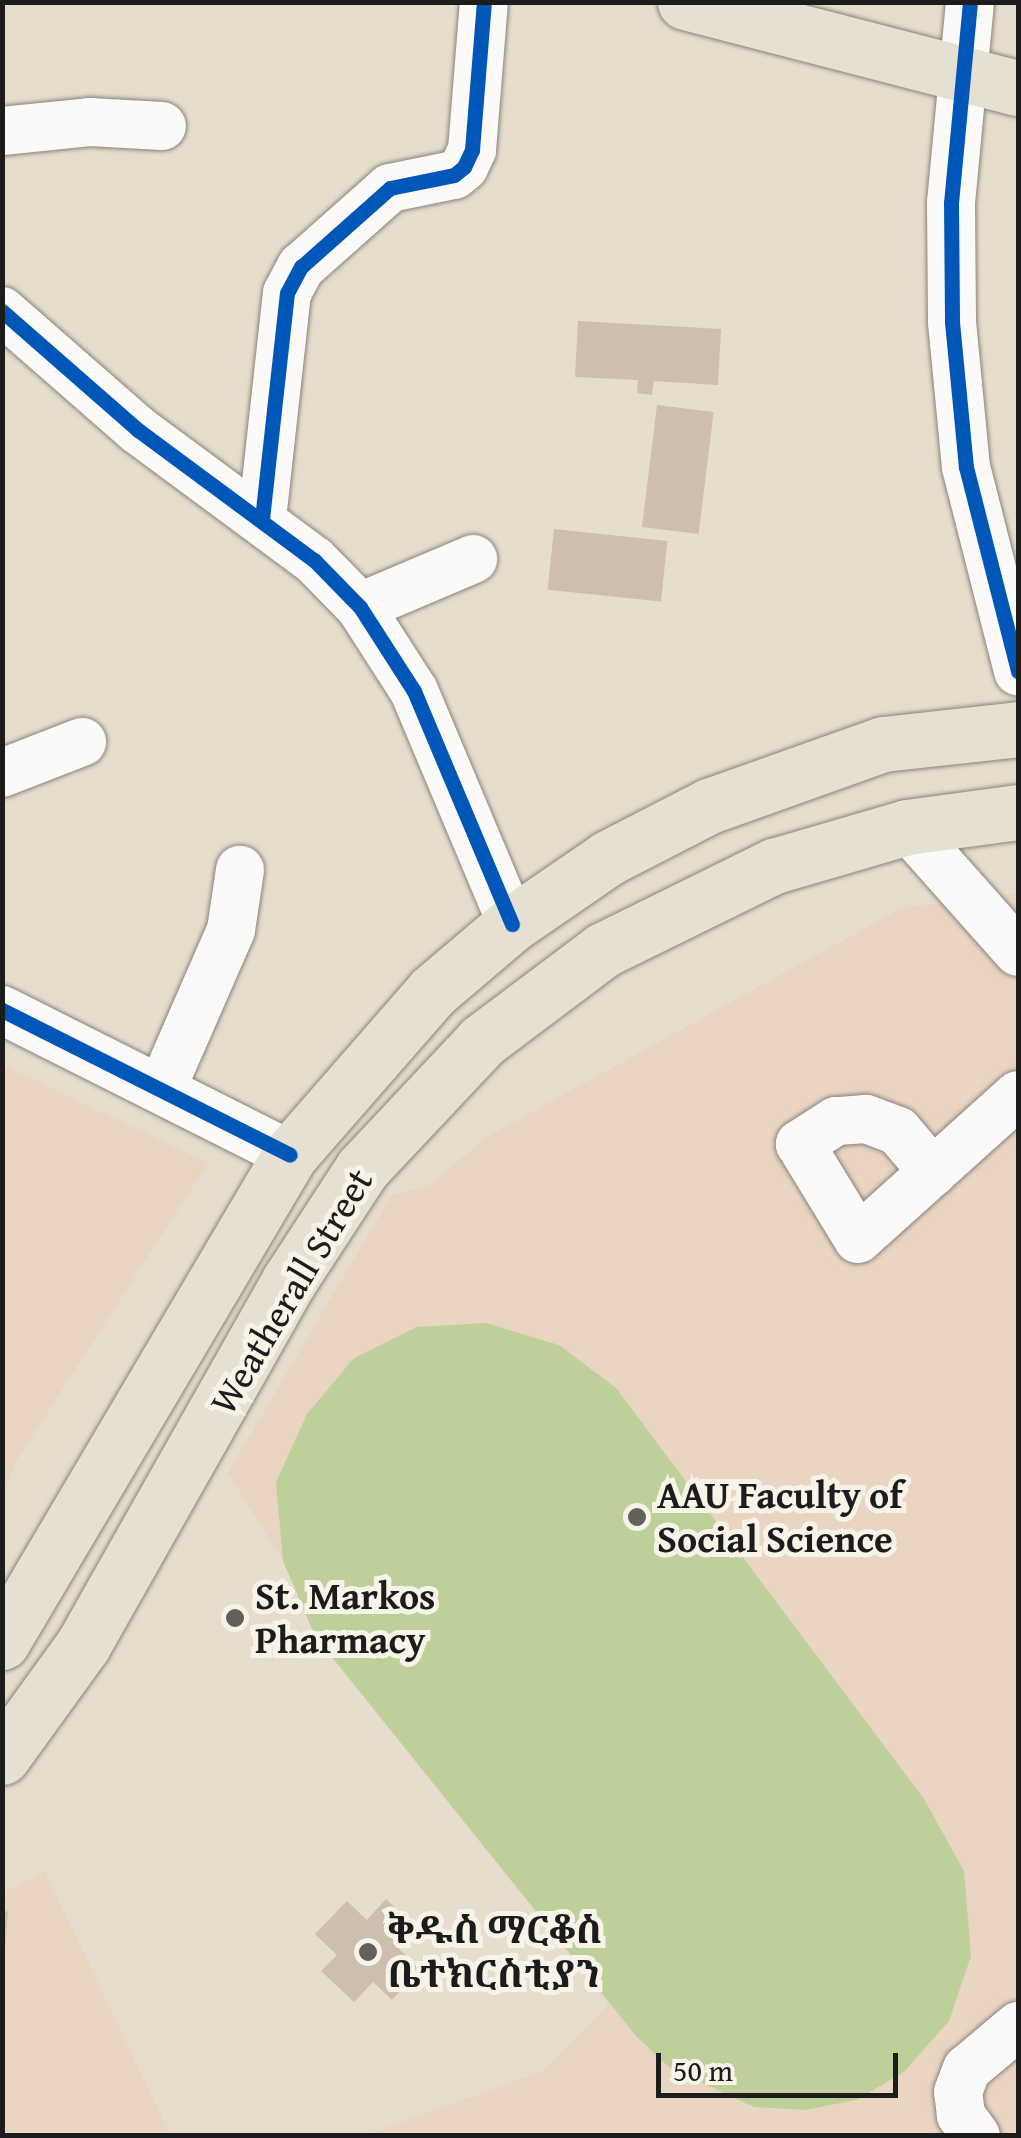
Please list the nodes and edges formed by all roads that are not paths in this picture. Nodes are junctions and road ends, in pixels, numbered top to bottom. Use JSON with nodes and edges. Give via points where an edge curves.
{"nodes":[{"id":1,"x":484,"y":2,"type":"edge"},
{"id":2,"x":685,"y":2,"type":"edge"},
{"id":3,"x":970,"y":2,"type":"edge"},
{"id":4,"x":964,"y":73,"type":"junction"},
{"id":5,"x":1018,"y":88,"type":"edge"},
{"id":6,"x":162,"y":126,"type":"dead end"},
{"id":7,"x":2,"y":131,"type":"edge"},
{"id":8,"x":2,"y":311,"type":"edge"},
{"id":9,"x":262,"y":519,"type":"junction"},
{"id":10,"x":473,"y":559,"type":"dead end"},
{"id":11,"x":360,"y":608,"type":"junction"},
{"id":12,"x":1018,"y":671,"type":"edge"},
{"id":13,"x":1018,"y":729,"type":"edge"},
{"id":14,"x":82,"y":742,"type":"dead end"},
{"id":15,"x":2,"y":772,"type":"edge"},
{"id":16,"x":1018,"y":812,"type":"edge"},
{"id":17,"x":907,"y":827,"type":"junction"},
{"id":18,"x":240,"y":870,"type":"dead end"},
{"id":19,"x":512,"y":924,"type":"junction"},
{"id":20,"x":1018,"y":952,"type":"edge"},
{"id":21,"x":2,"y":1010,"type":"edge"},
{"id":22,"x":162,"y":1088,"type":"junction"},
{"id":23,"x":1018,"y":1095,"type":"edge"},
{"id":24,"x":290,"y":1155,"type":"junction"},
{"id":25,"x":933,"y":1172,"type":"dead end"},
{"id":26,"x":2,"y":1642,"type":"edge"},
{"id":27,"x":10,"y":1736,"type":"edge"},
{"id":28,"x":1018,"y":2026,"type":"edge"},
{"id":29,"x":976,"y":2136,"type":"edge"}],
"edges":[{"from":1,"to":9,"type":"street","via":[[472,150],[464,167],[390,188],[301,267],[287,293]]},
{"from":2,"to":4,"type":"main road"},
{"from":3,"to":4,"type":"street"},
{"from":4,"to":5,"type":"main road"},
{"from":4,"to":12,"type":"street","via":[[951,204],[952,322],[966,466]]},
{"from":6,"to":7,"type":"street","via":[[90,122]]},
{"from":8,"to":9,"type":"street","via":[[138,430]]},
{"from":9,"to":11,"type":"street"},
{"from":10,"to":11,"type":"street"},
{"from":11,"to":19,"type":"street","via":[[414,690]]},
{"from":13,"to":19,"type":"main road","via":[[923,737],[809,766],[709,806],[608,858]]},
{"from":14,"to":15,"type":"street"},
{"from":16,"to":17,"type":"main road","name":"Weatherall Street"},
{"from":17,"to":20,"type":"street"},
{"from":17,"to":27,"type":"main road","name":"Weatherall Street","via":[[774,866],[603,950],[482,1041],[422,1097],[362,1168],[289,1281],[83,1645]]},
{"from":18,"to":22,"type":"street","via":[[231,930]]},
{"from":19,"to":24,"type":"main road","via":[[386,1040]]},
{"from":21,"to":22,"type":"street"},
{"from":22,"to":24,"type":"street"},
{"from":23,"to":25,"type":"street"},
{"from":24,"to":26,"type":"main road"},
{"from":28,"to":29,"type":"street","via":[[968,2069],[958,2092],[961,2115]]}]}
